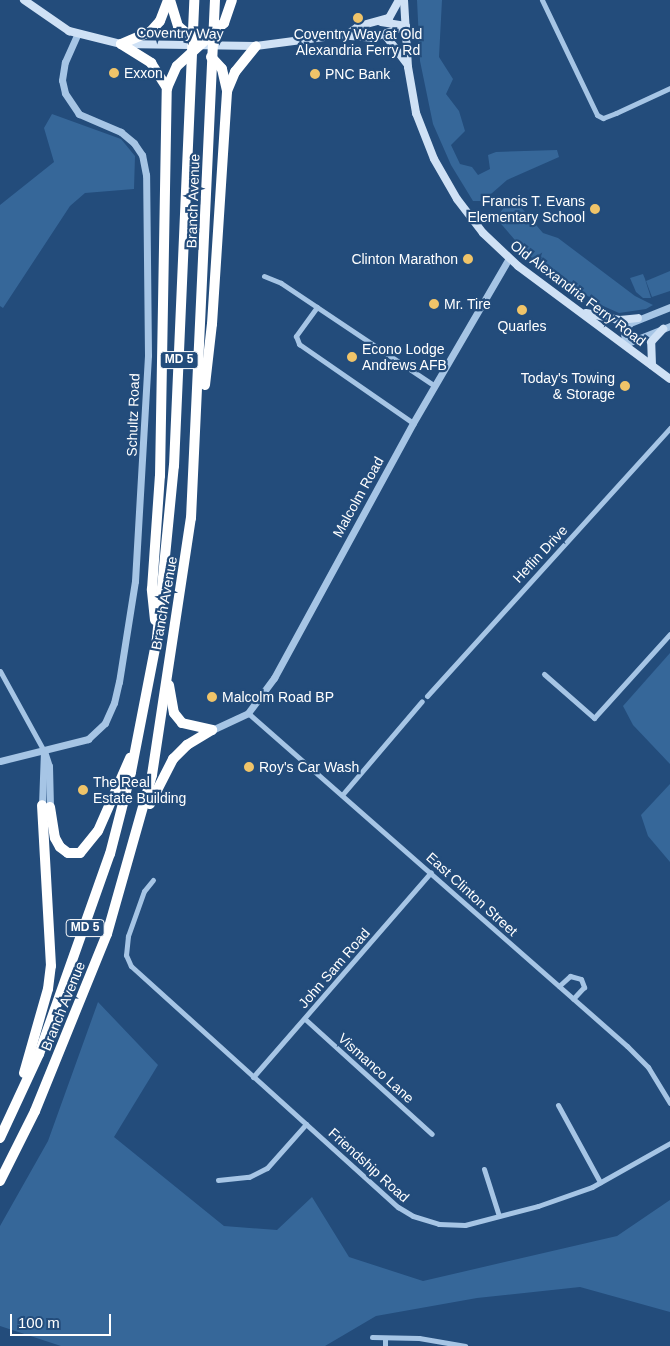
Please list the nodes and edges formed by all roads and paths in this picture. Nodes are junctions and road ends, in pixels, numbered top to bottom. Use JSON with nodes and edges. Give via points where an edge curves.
{"nodes":[{"id":1,"x":24,"y":0,"type":"edge"},
{"id":2,"x":169,"y":0,"type":"edge"},
{"id":3,"x":232,"y":0,"type":"edge"},
{"id":4,"x":398,"y":0,"type":"edge"},
{"id":5,"x":404,"y":0,"type":"edge"},
{"id":6,"x":542,"y":0,"type":"edge"},
{"id":7,"x":194,"y":5,"type":"edge"},
{"id":8,"x":215,"y":5,"type":"edge"},
{"id":9,"x":376,"y":21,"type":"junction"},
{"id":10,"x":406,"y":26,"type":"junction"},
{"id":11,"x":77,"y":35,"type":"junction"},
{"id":12,"x":347,"y":35,"type":"junction"},
{"id":13,"x":386,"y":36,"type":"junction"},
{"id":14,"x":121,"y":44,"type":"junction"},
{"id":15,"x":202,"y":46,"type":"junction"},
{"id":16,"x":256,"y":46,"type":"junction"},
{"id":17,"x":408,"y":67,"type":"junction"},
{"id":18,"x":167,"y":88,"type":"junction"},
{"id":19,"x":670,"y":88,"type":"edge"},
{"id":20,"x":227,"y":91,"type":"junction"},
{"id":21,"x":509,"y":258,"type":"junction"},
{"id":22,"x":264,"y":276,"type":"dead end"},
{"id":23,"x":317,"y":307,"type":"junction"},
{"id":24,"x":670,"y":307,"type":"edge"},
{"id":25,"x":581,"y":312,"type":"junction"},
{"id":26,"x":638,"y":318,"type":"junction"},
{"id":27,"x":666,"y":328,"type":"edge"},
{"id":28,"x":625,"y":344,"type":"junction"},
{"id":29,"x":652,"y":365,"type":"junction"},
{"id":30,"x":670,"y":379,"type":"edge"},
{"id":31,"x":434,"y":386,"type":"junction"},
{"id":32,"x":413,"y":423,"type":"junction"},
{"id":33,"x":670,"y":428,"type":"edge"},
{"id":34,"x":194,"y":442,"type":"junction"},
{"id":35,"x":670,"y":634,"type":"edge"},
{"id":36,"x":157,"y":638,"type":"junction"},
{"id":37,"x":168,"y":665,"type":"junction"},
{"id":38,"x":0,"y":671,"type":"edge"},
{"id":39,"x":544,"y":674,"type":"dead end"},
{"id":40,"x":427,"y":696,"type":"dead end"},
{"id":41,"x":422,"y":701,"type":"dead end"},
{"id":42,"x":248,"y":713,"type":"junction"},
{"id":43,"x":212,"y":730,"type":"junction"},
{"id":44,"x":137,"y":744,"type":"junction"},
{"id":45,"x":44,"y":751,"type":"junction"},
{"id":46,"x":0,"y":761,"type":"edge"},
{"id":47,"x":342,"y":795,"type":"junction"},
{"id":48,"x":46,"y":806,"type":"junction"},
{"id":49,"x":131,"y":854,"type":"junction"},
{"id":50,"x":431,"y":872,"type":"junction"},
{"id":51,"x":153,"y":880,"type":"dead end"},
{"id":52,"x":559,"y":986,"type":"junction"},
{"id":53,"x":573,"y":999,"type":"junction"},
{"id":54,"x":305,"y":1019,"type":"junction"},
{"id":55,"x":253,"y":1077,"type":"junction"},
{"id":56,"x":670,"y":1103,"type":"edge"},
{"id":57,"x":558,"y":1105,"type":"dead end"},
{"id":58,"x":15,"y":1106,"type":"junction"},
{"id":59,"x":306,"y":1124,"type":"junction"},
{"id":60,"x":432,"y":1134,"type":"dead end"},
{"id":61,"x":0,"y":1138,"type":"edge"},
{"id":62,"x":670,"y":1143,"type":"edge"},
{"id":63,"x":484,"y":1170,"type":"dead end"},
{"id":64,"x":218,"y":1180,"type":"dead end"},
{"id":65,"x":0,"y":1181,"type":"edge"},
{"id":66,"x":600,"y":1182,"type":"junction"},
{"id":67,"x":499,"y":1216,"type":"junction"},
{"id":68,"x":372,"y":1338,"type":"dead end"},
{"id":69,"x":385,"y":1338,"type":"junction"},
{"id":70,"x":385,"y":1346,"type":"edge"},
{"id":71,"x":465,"y":1346,"type":"edge"}],
"edges":[{"from":1,"to":11,"type":"main road","name":"Coventry Way","via":[[54,23]]},
{"from":2,"to":14,"type":"highway","via":[[151,31]]},
{"from":2,"to":15,"type":"highway","via":[[178,26]]},
{"from":3,"to":15,"type":"highway","via":[[224,23]]},
{"from":4,"to":9,"type":"main road","name":"Coventry Way","via":[[389,18]]},
{"from":5,"to":10,"type":"main road","name":"Old Alexandria Ferry Road"},
{"from":6,"to":19,"type":"street","via":[[599,117],[616,113]]},
{"from":7,"to":36,"type":"highway","name":"Branch Avenue","number":"MD 5","via":[[174,466]]},
{"from":8,"to":34,"type":"highway","name":"Branch Avenue","number":"MD 5"},
{"from":9,"to":10,"type":"main road"},
{"from":9,"to":12,"type":"main road","name":"Coventry Way","via":[[359,26]]},
{"from":10,"to":13,"type":"main road","name":"Coventry Way"},
{"from":10,"to":17,"type":"main road","name":"Old Alexandria Ferry Road"},
{"from":11,"to":14,"type":"main road","name":"Coventry Way"},
{"from":11,"to":45,"type":"street","name":"Schultz Road","via":[[65,62],[62,80],[65,93],[78,114],[121,132],[134,143],[142,155],[146,175],[148,355],[145,444],[135,581],[114,704],[105,723],[88,739]]},
{"from":12,"to":13,"type":"main road","name":"Coventry Way"},
{"from":12,"to":16,"type":"main road","name":"Coventry Way"},
{"from":13,"to":17,"type":"main road"},
{"from":14,"to":15,"type":"main road","name":"Coventry Way"},
{"from":14,"to":18,"type":"highway","via":[[151,63]]},
{"from":15,"to":16,"type":"main road","name":"Coventry Way"},
{"from":15,"to":18,"type":"highway","via":[[177,66]]},
{"from":15,"to":20,"type":"highway","via":[[222,69]]},
{"from":16,"to":20,"type":"highway","via":[[237,68]]},
{"from":17,"to":21,"type":"main road","name":"Old Alexandria Ferry Road","via":[[416,113],[441,172],[473,221]]},
{"from":18,"to":36,"type":"highway","via":[[161,456],[152,589]]},
{"from":20,"to":34,"type":"highway","via":[[212,324]]},
{"from":21,"to":25,"type":"main road","name":"Old Alexandria Ferry Road"},
{"from":21,"to":31,"type":"street","name":"Malcolm Road"},
{"from":22,"to":23,"type":"street","via":[[281,283]]},
{"from":23,"to":31,"type":"street"},
{"from":23,"to":32,"type":"street","via":[[296,336],[299,344]]},
{"from":24,"to":26,"type":"street"},
{"from":25,"to":26,"type":"main road","via":[[620,320]]},
{"from":25,"to":28,"type":"main road","name":"Old Alexandria Ferry Road"},
{"from":26,"to":28,"type":"street","via":[[624,332]]},
{"from":27,"to":28,"type":"street"},
{"from":27,"to":29,"type":"main road","via":[[652,342]]},
{"from":28,"to":29,"type":"main road","name":"Old Alexandria Ferry Road"},
{"from":29,"to":30,"type":"main road","name":"Old Alexandria Ferry Road"},
{"from":31,"to":32,"type":"street","name":"Malcolm Road"},
{"from":32,"to":42,"type":"street","name":"Malcolm Road","via":[[274,678]]},
{"from":33,"to":40,"type":"street","name":"Heflin Drive"},
{"from":34,"to":37,"type":"highway","name":"Branch Avenue","number":"MD 5","via":[[184,576]]},
{"from":35,"to":39,"type":"street","via":[[594,718]]},
{"from":36,"to":44,"type":"highway","name":"Branch Avenue","number":"MD 5"},
{"from":37,"to":43,"type":"highway","via":[[174,713],[182,723]]},
{"from":37,"to":49,"type":"highway","name":"Branch Avenue","number":"MD 5","via":[[152,775]]},
{"from":38,"to":45,"type":"street"},
{"from":41,"to":47,"type":"street"},
{"from":42,"to":43,"type":"street","name":"Malcolm Road"},
{"from":42,"to":47,"type":"street","name":"East Clinton Street"},
{"from":43,"to":49,"type":"highway","via":[[187,745],[173,759],[159,782]]},
{"from":44,"to":48,"type":"highway","via":[[98,830],[80,853],[68,853],[55,838]]},
{"from":44,"to":58,"type":"highway","name":"Branch Avenue","number":"MD 5","via":[[110,854],[76,955],[39,1054]]},
{"from":45,"to":46,"type":"street","name":"Schultz Road"},
{"from":45,"to":48,"type":"street"},
{"from":47,"to":50,"type":"street","name":"East Clinton Street"},
{"from":48,"to":58,"type":"highway","via":[[51,966],[48,989]]},
{"from":49,"to":65,"type":"highway","name":"Branch Avenue","number":"MD 5","via":[[107,934],[35,1111]]},
{"from":50,"to":52,"type":"street","name":"East Clinton Street"},
{"from":50,"to":54,"type":"street","name":"John Sam Road"},
{"from":51,"to":55,"type":"street","name":"Friendship Road","via":[[143,895],[125,952],[131,966]]},
{"from":52,"to":53,"type":"street","name":"East Clinton Street"},
{"from":52,"to":53,"type":"street","via":[[570,976],[582,979],[584,987]]},
{"from":53,"to":56,"type":"street","name":"East Clinton Street","via":[[642,1061]]},
{"from":54,"to":55,"type":"street","name":"John Sam Road"},
{"from":54,"to":60,"type":"street","name":"Vismanco Lane"},
{"from":55,"to":59,"type":"street","name":"Friendship Road"},
{"from":57,"to":66,"type":"street"},
{"from":58,"to":61,"type":"highway","name":"Branch Avenue","number":"MD 5"},
{"from":59,"to":64,"type":"street","via":[[267,1168],[249,1176]]},
{"from":59,"to":67,"type":"street","name":"Friendship Road","via":[[398,1207],[413,1216],[453,1226]]},
{"from":62,"to":66,"type":"street","name":"Friendship Road"},
{"from":63,"to":67,"type":"street"},
{"from":66,"to":67,"type":"street","name":"Friendship Road","via":[[576,1194]]},
{"from":68,"to":69,"type":"street"},
{"from":69,"to":70,"type":"street"},
{"from":69,"to":71,"type":"street","via":[[419,1338]]}]}
